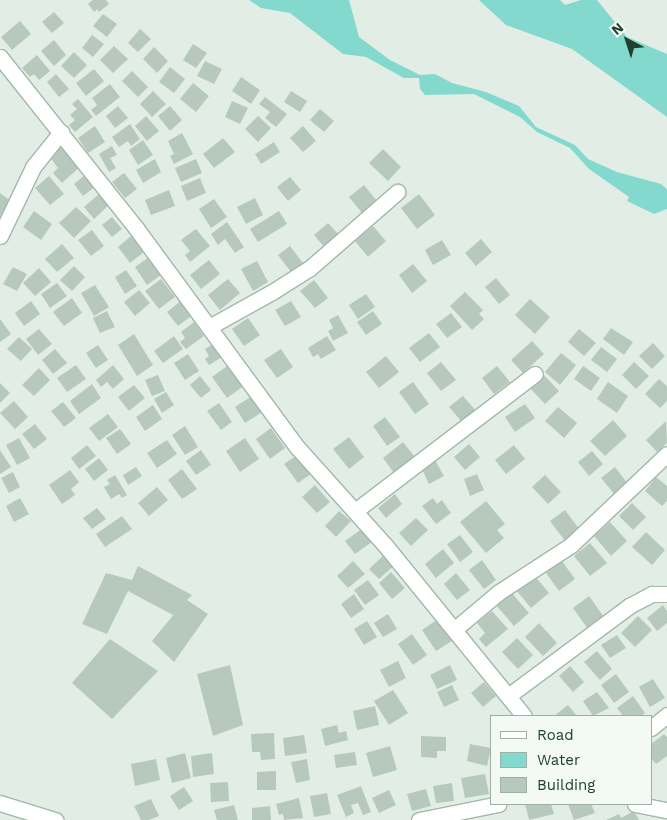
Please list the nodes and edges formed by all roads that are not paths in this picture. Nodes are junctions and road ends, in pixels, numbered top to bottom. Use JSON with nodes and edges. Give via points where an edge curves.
{"nodes":[{"id":1,"x":0,"y":57,"type":"edge"},
{"id":2,"x":60,"y":132,"type":"junction"},
{"id":3,"x":397,"y":192,"type":"dead end"},
{"id":4,"x":0,"y":236,"type":"edge"},
{"id":5,"x":209,"y":327,"type":"junction"},
{"id":6,"x":535,"y":374,"type":"dead end"},
{"id":7,"x":667,"y":454,"type":"edge"},
{"id":8,"x":355,"y":511,"type":"junction"},
{"id":9,"x":667,"y":594,"type":"edge"},
{"id":10,"x":454,"y":629,"type":"junction"},
{"id":11,"x":508,"y":696,"type":"junction"},
{"id":12,"x":667,"y":714,"type":"edge"},
{"id":13,"x":523,"y":715,"type":"edge"},
{"id":14,"x":652,"y":727,"type":"edge"},
{"id":15,"x":0,"y":803,"type":"edge"},
{"id":16,"x":493,"y":805,"type":"edge"},
{"id":17,"x":640,"y":805,"type":"edge"},
{"id":18,"x":667,"y":810,"type":"edge"},
{"id":19,"x":55,"y":820,"type":"edge"},
{"id":20,"x":419,"y":820,"type":"edge"}],
"edges":[{"from":1,"to":2,"type":"street"},
{"from":2,"to":4,"type":"street","via":[[33,167]]},
{"from":2,"to":5,"type":"street"},
{"from":3,"to":5,"type":"street","via":[[310,268]]},
{"from":5,"to":8,"type":"street","via":[[297,447]]},
{"from":6,"to":8,"type":"street"},
{"from":7,"to":10,"type":"street","via":[[571,545],[513,582]]},
{"from":8,"to":10,"type":"street"},
{"from":9,"to":11,"type":"street","via":[[652,594],[629,606]]},
{"from":10,"to":11,"type":"street"},
{"from":11,"to":13,"type":"street"},
{"from":12,"to":14,"type":"street"},
{"from":15,"to":19,"type":"street"},
{"from":16,"to":20,"type":"street"},
{"from":17,"to":18,"type":"street"}]}
